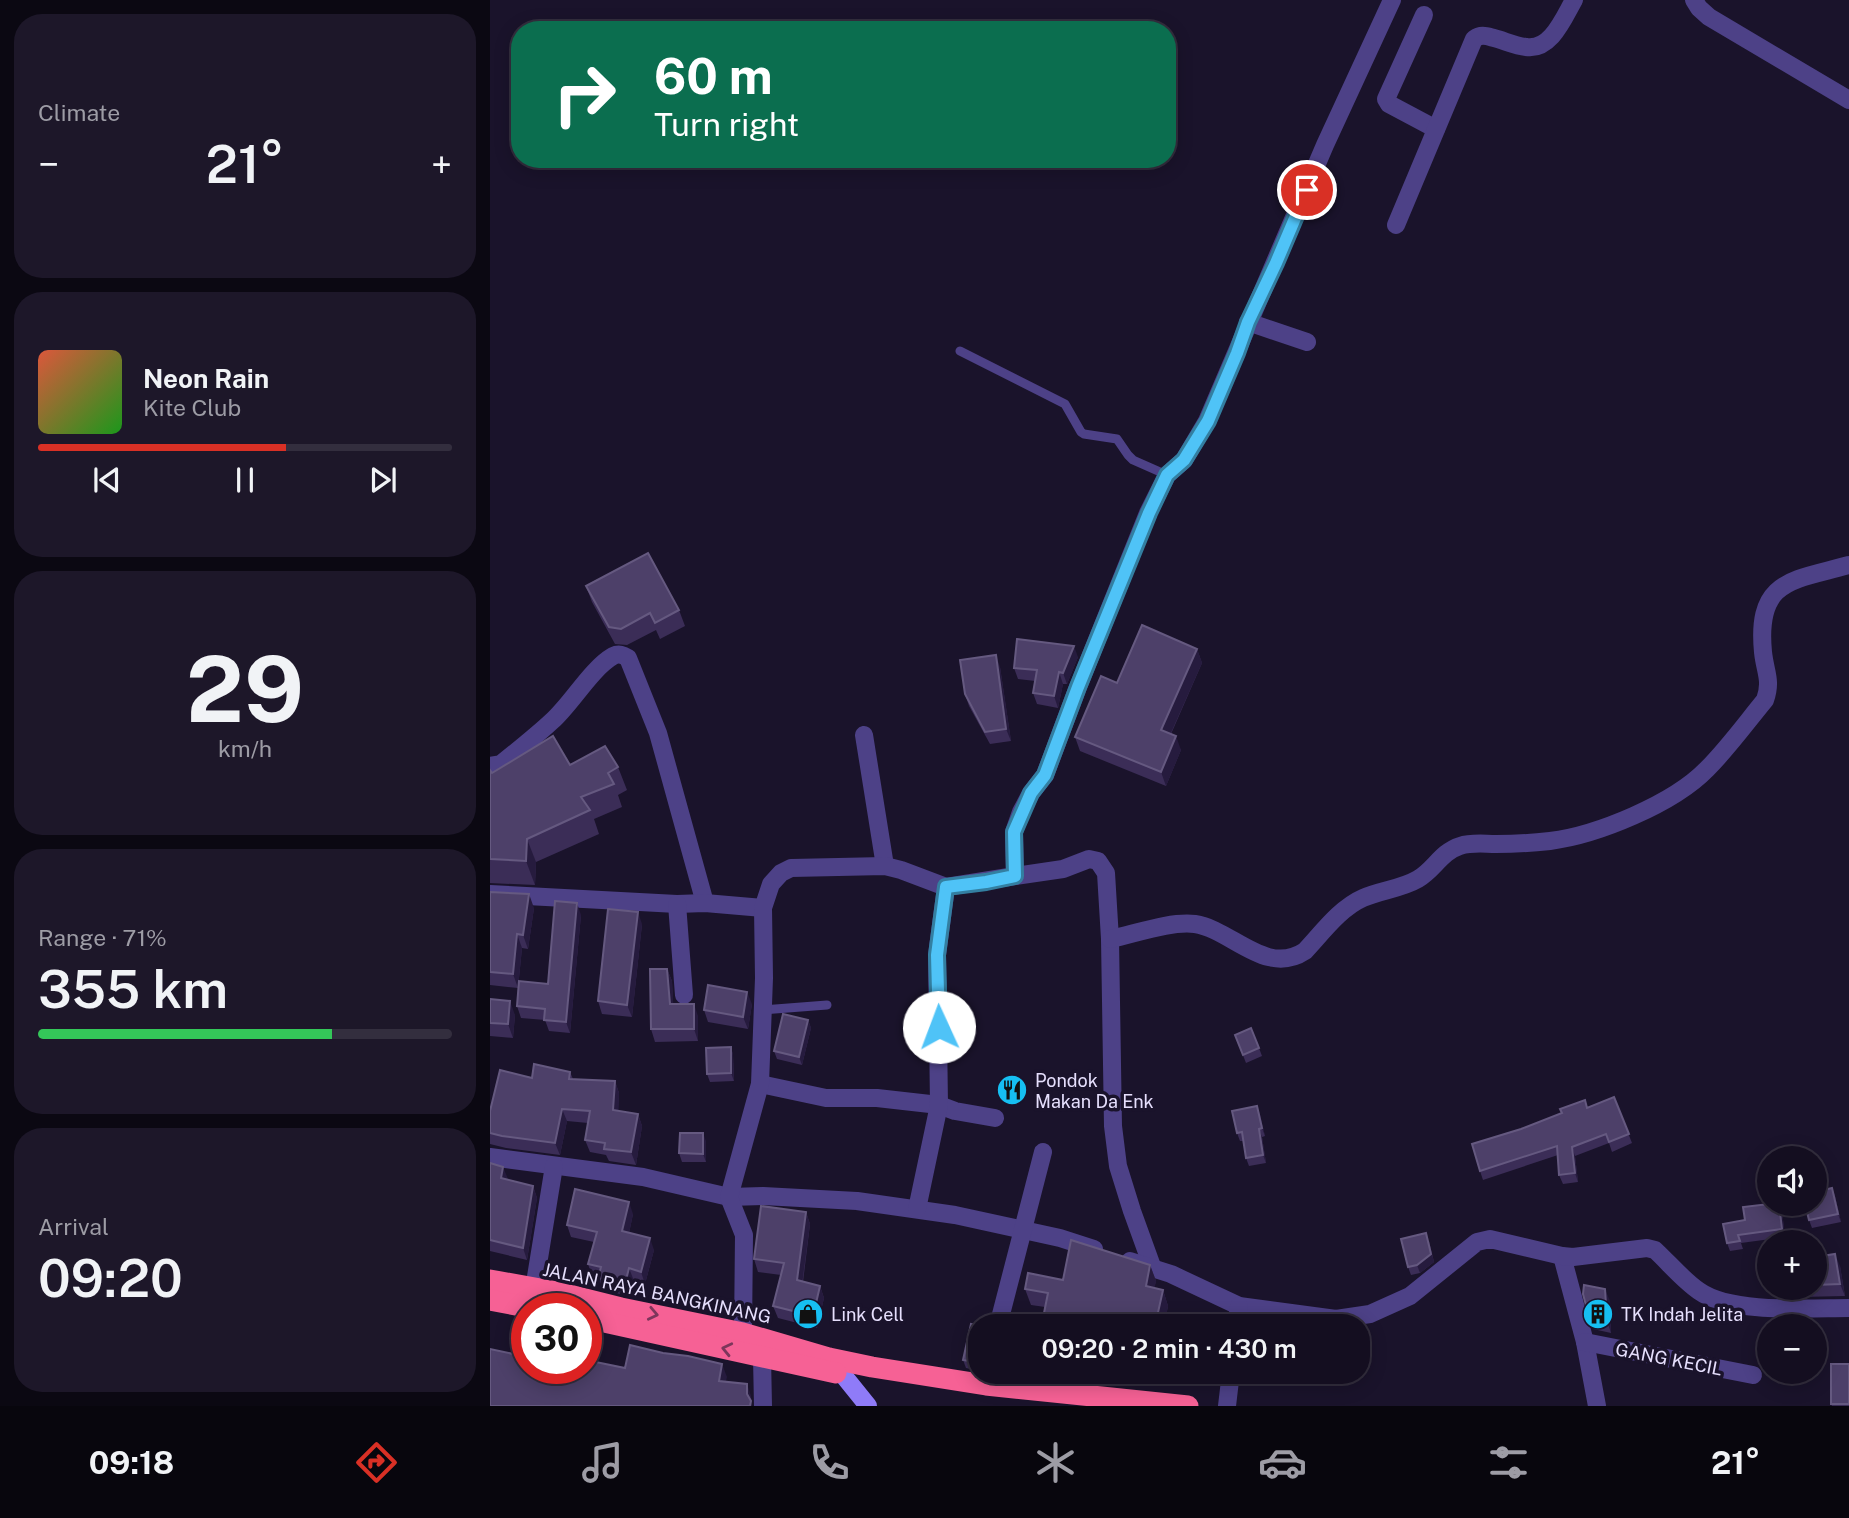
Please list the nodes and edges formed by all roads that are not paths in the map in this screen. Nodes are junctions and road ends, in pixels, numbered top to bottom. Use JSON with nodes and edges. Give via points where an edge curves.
{"nodes":[{"id":1,"x":1392,"y":0,"type":"edge"},
{"id":2,"x":1574,"y":0,"type":"edge"},
{"id":3,"x":1695,"y":0,"type":"edge"},
{"id":4,"x":1424,"y":15,"type":"dead end"},
{"id":5,"x":1849,"y":100,"type":"edge"},
{"id":6,"x":1436,"y":129,"type":"junction"},
{"id":7,"x":1396,"y":225,"type":"dead end"},
{"id":8,"x":1248,"y":322,"type":"junction"},
{"id":9,"x":1307,"y":342,"type":"dead end"},
{"id":10,"x":960,"y":351,"type":"dead end"},
{"id":11,"x":1167,"y":475,"type":"junction"},
{"id":12,"x":1849,"y":565,"type":"edge"},
{"id":13,"x":864,"y":735,"type":"dead end"},
{"id":14,"x":490,"y":766,"type":"edge"},
{"id":15,"x":885,"y":866,"type":"junction"},
{"id":16,"x":1015,"y":876,"type":"junction"},
{"id":17,"x":946,"y":887,"type":"junction"},
{"id":18,"x":490,"y":894,"type":"edge"},
{"id":19,"x":705,"y":903,"type":"junction"},
{"id":20,"x":677,"y":904,"type":"junction"},
{"id":21,"x":763,"y":908,"type":"junction"},
{"id":22,"x":1110,"y":939,"type":"junction"},
{"id":23,"x":684,"y":995,"type":"dead end"},
{"id":24,"x":827,"y":1005,"type":"dead end"},
{"id":25,"x":762,"y":1010,"type":"junction"},
{"id":26,"x":761,"y":1084,"type":"junction"},
{"id":27,"x":939,"y":1105,"type":"junction"},
{"id":28,"x":995,"y":1118,"type":"dead end"},
{"id":29,"x":1043,"y":1152,"type":"dead end"},
{"id":30,"x":490,"y":1157,"type":"edge"},
{"id":31,"x":554,"y":1166,"type":"junction"},
{"id":32,"x":729,"y":1197,"type":"junction"},
{"id":33,"x":917,"y":1209,"type":"junction"},
{"id":34,"x":1023,"y":1230,"type":"junction"},
{"id":35,"x":1562,"y":1256,"type":"junction"},
{"id":36,"x":1153,"y":1269,"type":"junction"},
{"id":37,"x":490,"y":1280,"type":"edge"},
{"id":38,"x":521,"y":1293,"type":"edge"},
{"id":39,"x":536,"y":1293,"type":"edge"},
{"id":40,"x":490,"y":1300,"type":"edge"},
{"id":41,"x":511,"y":1300,"type":"edge"},
{"id":42,"x":1239,"y":1306,"type":"junction"},
{"id":43,"x":1849,"y":1308,"type":"edge"},
{"id":44,"x":602,"y":1309,"type":"edge"},
{"id":45,"x":1001,"y":1314,"type":"edge"},
{"id":46,"x":1238,"y":1314,"type":"edge"},
{"id":47,"x":620,"y":1316,"type":"junction"},
{"id":48,"x":602,"y":1317,"type":"edge"},
{"id":49,"x":743,"y":1333,"type":"junction"},
{"id":50,"x":1584,"y":1342,"type":"junction"},
{"id":51,"x":762,"y":1357,"type":"junction"},
{"id":52,"x":836,"y":1366,"type":"junction"},
{"id":53,"x":1753,"y":1375,"type":"dead end"},
{"id":54,"x":968,"y":1377,"type":"edge"},
{"id":55,"x":1024,"y":1384,"type":"edge"},
{"id":56,"x":1230,"y":1384,"type":"edge"},
{"id":57,"x":763,"y":1406,"type":"edge"},
{"id":58,"x":869,"y":1406,"type":"edge"},
{"id":59,"x":1085,"y":1406,"type":"edge"},
{"id":60,"x":1188,"y":1406,"type":"edge"},
{"id":61,"x":1227,"y":1406,"type":"edge"},
{"id":62,"x":1597,"y":1406,"type":"edge"}],
"edges":[{"from":1,"to":8,"type":"street"},
{"from":2,"to":6,"type":"street","via":[[1556,32],[1538,46],[1483,35],[1474,39]]},
{"from":3,"to":5,"type":"street","via":[[1709,17]]},
{"from":4,"to":6,"type":"street","via":[[1386,99]]},
{"from":6,"to":7,"type":"street"},
{"from":8,"to":9,"type":"street"},
{"from":8,"to":11,"type":"street","via":[[1208,421],[1184,460]]},
{"from":10,"to":11,"type":"lane","via":[[1065,404],[1081,432],[1117,439],[1133,460]]},
{"from":11,"to":16,"type":"street","via":[[1045,775],[1031,793],[1014,832]]},
{"from":12,"to":22,"type":"street","via":[[1778,588],[1762,615],[1770,687],[1765,700],[1706,770],[1651,808],[1587,834],[1550,841],[1458,846],[1420,878],[1351,904],[1297,957],[1264,956],[1214,930],[1182,923]]},
{"from":13,"to":15,"type":"street"},
{"from":14,"to":19,"type":"street","via":[[501,764],[552,721],[611,657],[624,655],[658,733]]},
{"from":15,"to":17,"type":"street"},
{"from":15,"to":21,"type":"street","via":[[792,868],[771,884]]},
{"from":16,"to":17,"type":"street"},
{"from":16,"to":22,"type":"street","via":[[1063,869],[1089,859],[1098,861],[1106,873]]},
{"from":17,"to":27,"type":"street","via":[[937,955]]},
{"from":18,"to":20,"type":"street"},
{"from":19,"to":20,"type":"street"},
{"from":19,"to":21,"type":"street"},
{"from":20,"to":23,"type":"street"},
{"from":21,"to":25,"type":"street"},
{"from":22,"to":36,"type":"street","via":[[1113,1126],[1118,1166]]},
{"from":24,"to":25,"type":"lane"},
{"from":25,"to":26,"type":"street"},
{"from":26,"to":27,"type":"street","via":[[826,1098]]},
{"from":26,"to":32,"type":"street"},
{"from":27,"to":28,"type":"street"},
{"from":27,"to":33,"type":"street"},
{"from":29,"to":34,"type":"street"},
{"from":30,"to":31,"type":"street"},
{"from":31,"to":32,"type":"street","via":[[643,1177]]},
{"from":31,"to":39,"type":"street"},
{"from":32,"to":33,"type":"street","via":[[857,1201]]},
{"from":32,"to":49,"type":"street","via":[[744,1235]]},
{"from":33,"to":34,"type":"street"},
{"from":34,"to":36,"type":"street"},
{"from":34,"to":45,"type":"street"},
{"from":35,"to":42,"type":"street","via":[[1490,1239],[1477,1242],[1410,1296],[1370,1314],[1335,1318]]},
{"from":35,"to":43,"type":"street","via":[[1647,1248],[1655,1250],[1699,1291],[1722,1301],[1772,1308]]},
{"from":35,"to":50,"type":"street"},
{"from":36,"to":42,"type":"street"},
{"from":37,"to":38,"type":"highway","name":"JALAN RAYA BANGKINANG"},
{"from":40,"to":41,"type":"highway","name":"JALAN RAYA BANGKINANG"},
{"from":42,"to":46,"type":"street"},
{"from":44,"to":47,"type":"highway","name":"JALAN RAYA BANGKINANG"},
{"from":47,"to":48,"type":"highway","name":"JALAN RAYA BANGKINANG"},
{"from":47,"to":49,"type":"highway","name":"JALAN RAYA BANGKINANG","one_way":true},
{"from":51,"to":47,"type":"highway","name":"JALAN RAYA BANGKINANG","one_way":true},
{"from":49,"to":52,"type":"highway","name":"JALAN RAYA BANGKINANG"},
{"from":50,"to":53,"type":"street","name":"GANG KECIL"},
{"from":50,"to":62,"type":"street"},
{"from":51,"to":52,"type":"highway","name":"JALAN RAYA BANGKINANG"},
{"from":51,"to":57,"type":"street"},
{"from":52,"to":54,"type":"highway","name":"JALAN RAYA BANGKINANG"},
{"from":52,"to":58,"type":"street"},
{"from":52,"to":59,"type":"highway","name":"JALAN RAYA BANGKINANG"},
{"from":55,"to":60,"type":"highway","name":"JALAN RAYA BANGKINANG"},
{"from":56,"to":61,"type":"street"}]}
